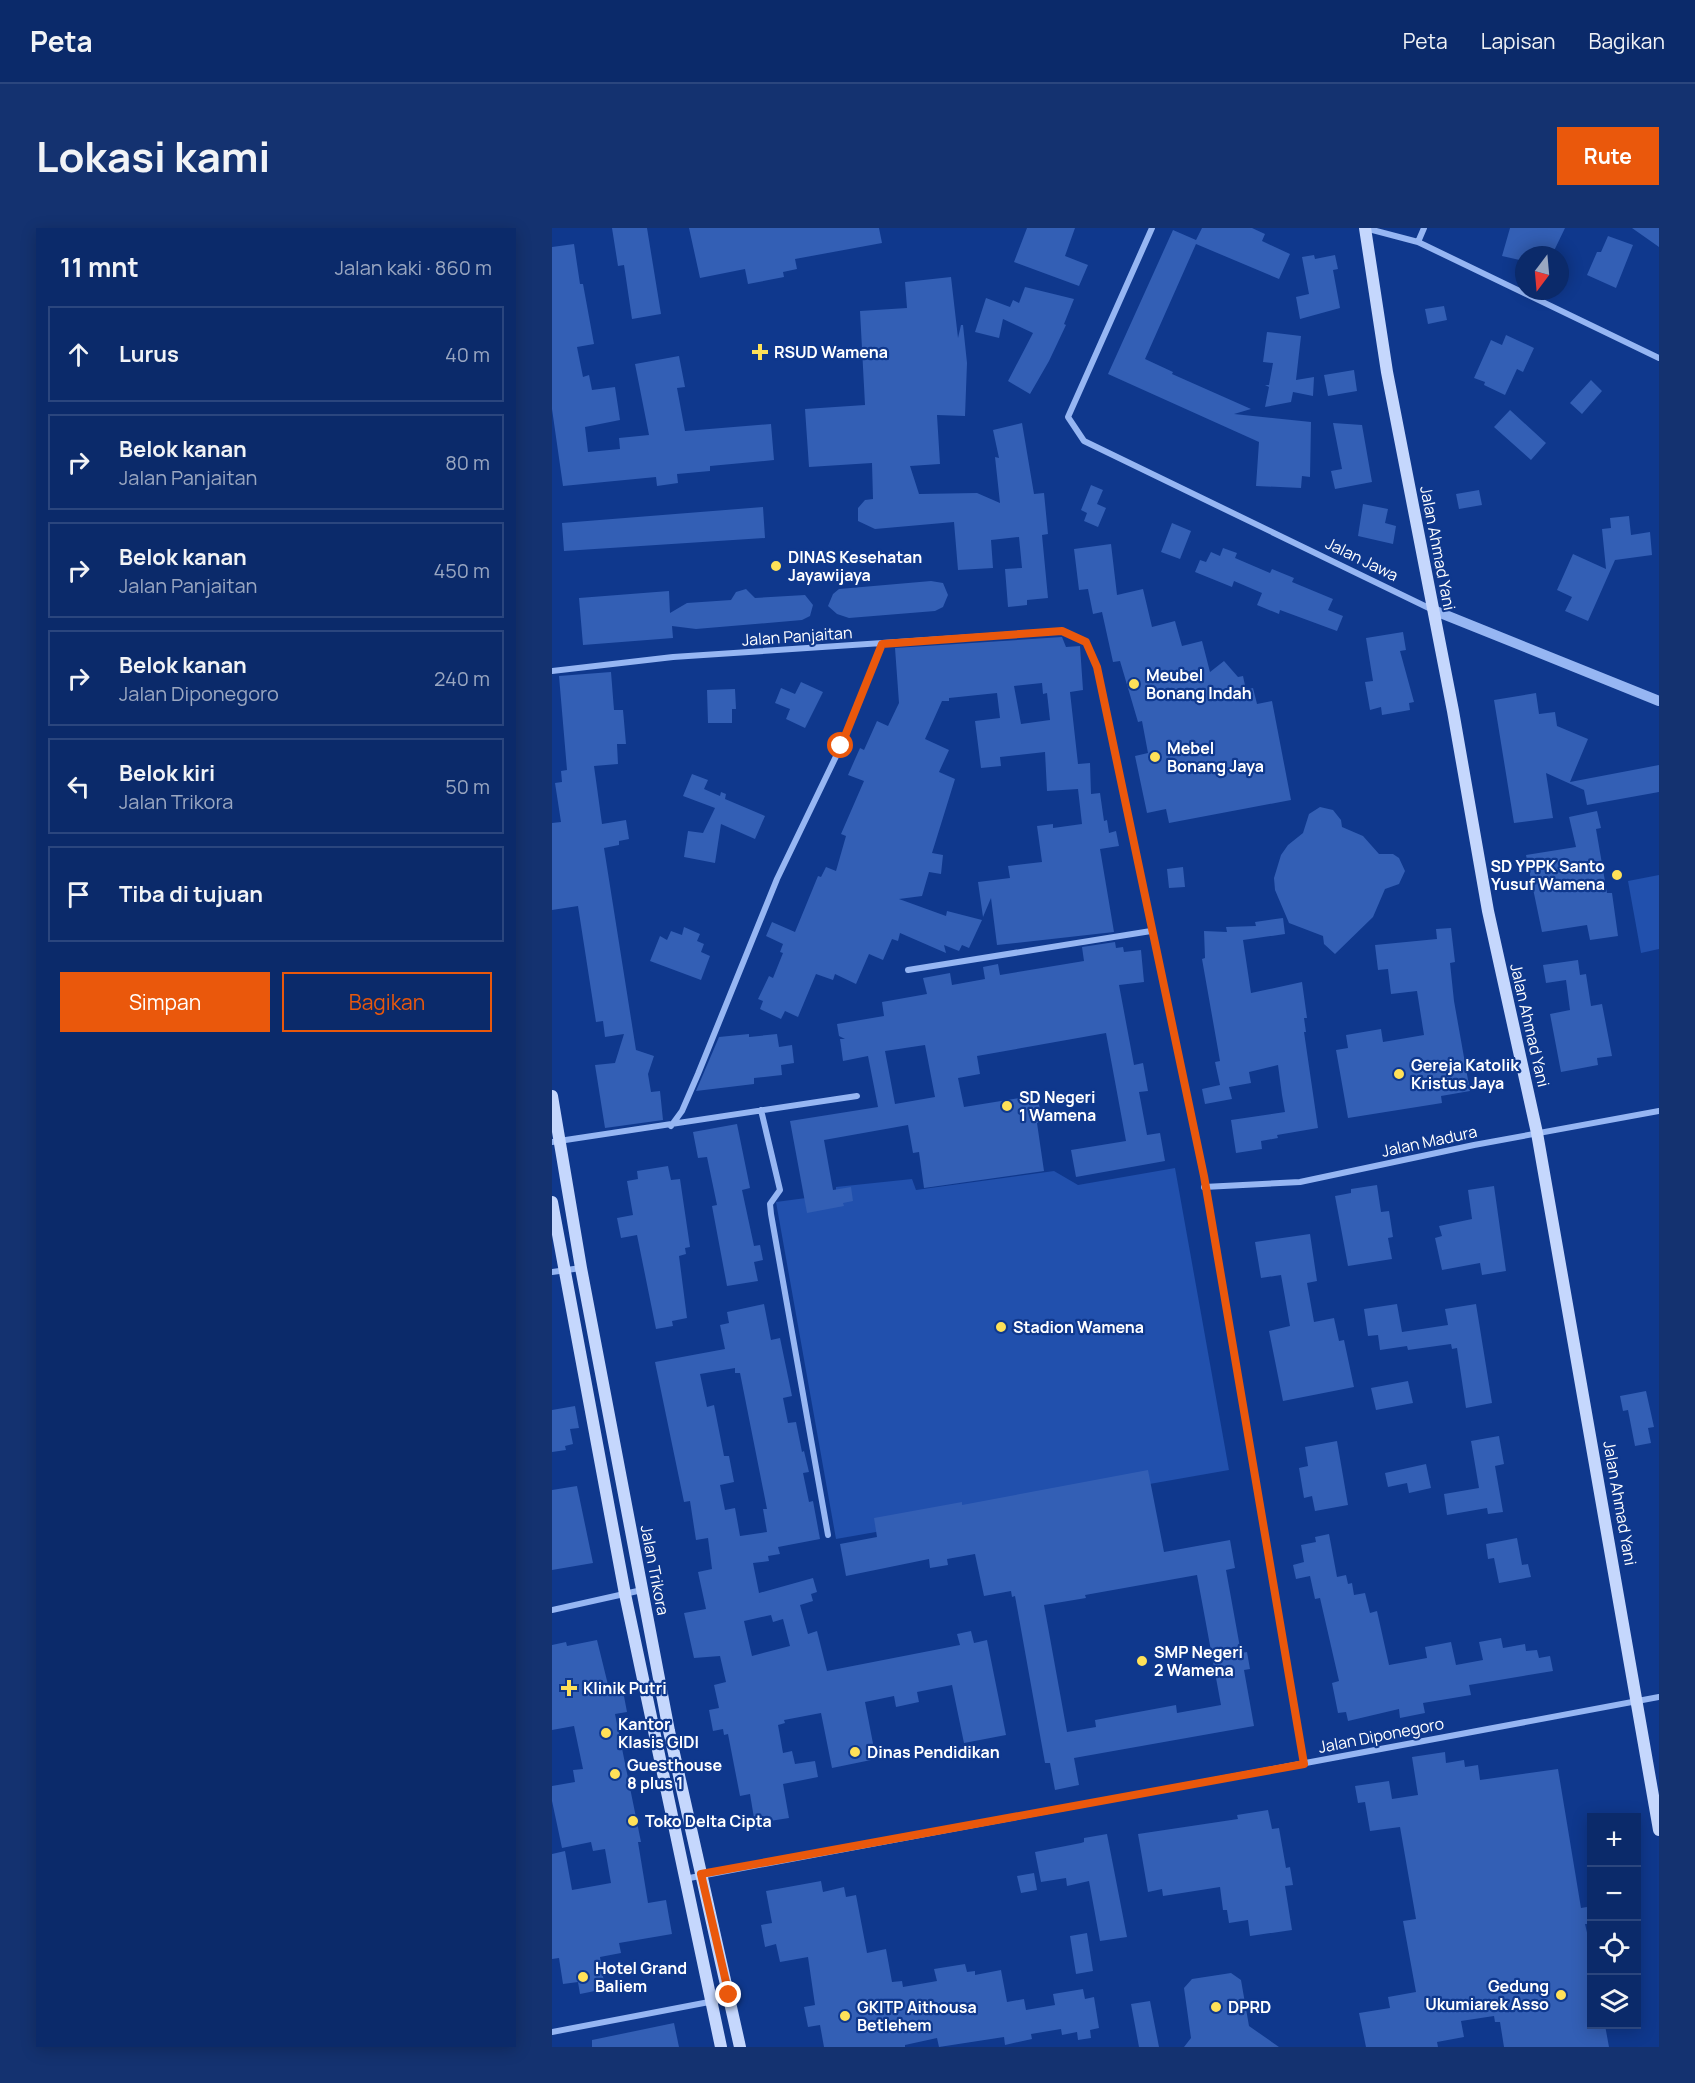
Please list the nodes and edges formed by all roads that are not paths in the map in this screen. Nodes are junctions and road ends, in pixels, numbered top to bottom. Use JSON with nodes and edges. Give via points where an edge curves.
{"nodes":[{"id":1,"x":1152,"y":228,"type":"edge"},
{"id":2,"x":1365,"y":228,"type":"edge"},
{"id":3,"x":1424,"y":228,"type":"edge"},
{"id":4,"x":1418,"y":242,"type":"junction"},
{"id":5,"x":1659,"y":358,"type":"edge"},
{"id":6,"x":1433,"y":610,"type":"junction"},
{"id":7,"x":882,"y":644,"type":"junction"},
{"id":8,"x":552,"y":671,"type":"edge"},
{"id":9,"x":1659,"y":701,"type":"edge"},
{"id":10,"x":1151,"y":931,"type":"junction"},
{"id":11,"x":908,"y":970,"type":"dead end"},
{"id":12,"x":552,"y":1096,"type":"edge"},
{"id":13,"x":857,"y":1096,"type":"dead end"},
{"id":14,"x":761,"y":1110,"type":"junction"},
{"id":15,"x":1659,"y":1111,"type":"edge"},
{"id":16,"x":671,"y":1126,"type":"junction"},
{"id":17,"x":1537,"y":1133,"type":"junction"},
{"id":18,"x":556,"y":1142,"type":"edge"},
{"id":19,"x":1204,"y":1187,"type":"junction"},
{"id":20,"x":552,"y":1202,"type":"edge"},
{"id":21,"x":581,"y":1268,"type":"junction"},
{"id":22,"x":558,"y":1271,"type":"edge"},
{"id":23,"x":828,"y":1535,"type":"dead end"},
{"id":24,"x":642,"y":1590,"type":"junction"},
{"id":25,"x":625,"y":1594,"type":"junction"},
{"id":26,"x":552,"y":1610,"type":"edge"},
{"id":27,"x":1659,"y":1697,"type":"edge"},
{"id":28,"x":1636,"y":1701,"type":"junction"},
{"id":29,"x":1304,"y":1764,"type":"junction"},
{"id":30,"x":1659,"y":1830,"type":"edge"},
{"id":31,"x":701,"y":1874,"type":"junction"},
{"id":32,"x":684,"y":1879,"type":"junction"},
{"id":33,"x":730,"y":1998,"type":"junction"},
{"id":34,"x":711,"y":2001,"type":"junction"},
{"id":35,"x":552,"y":2032,"type":"edge"},
{"id":36,"x":721,"y":2047,"type":"edge"},
{"id":37,"x":740,"y":2047,"type":"edge"}],
"edges":[{"from":1,"to":6,"type":"street","name":"Jalan Jawa","via":[[1068,417],[1084,441]]},
{"from":2,"to":4,"type":"street"},
{"from":2,"to":6,"type":"main road","name":"Jalan Ahmad Yani","via":[[1387,372]]},
{"from":3,"to":4,"type":"street"},
{"from":4,"to":5,"type":"street"},
{"from":6,"to":9,"type":"street","name":"Jalan Jawa"},
{"from":6,"to":17,"type":"main road","name":"Jalan Ahmad Yani","via":[[1488,911]]},
{"from":7,"to":8,"type":"street","name":"Jalan Panjaitan","via":[[673,657]]},
{"from":7,"to":10,"type":"street","name":"Jalan Panjaitan","via":[[1062,631],[1086,642],[1097,667]]},
{"from":7,"to":16,"type":"street","via":[[841,746],[777,879],[682,1111]]},
{"from":10,"to":11,"type":"street"},
{"from":10,"to":19,"type":"street","name":"Jalan Panjaitan"},
{"from":12,"to":18,"type":"main road","name":"Jalan Trikora"},
{"from":13,"to":14,"type":"street"},
{"from":14,"to":16,"type":"street"},
{"from":14,"to":23,"type":"street","via":[[780,1190],[770,1204],[771,1214]]},
{"from":15,"to":17,"type":"street","name":"Jalan Madura"},
{"from":16,"to":18,"type":"street"},
{"from":17,"to":19,"type":"street","name":"Jalan Madura","via":[[1300,1182]]},
{"from":17,"to":28,"type":"main road","name":"Jalan Ahmad Yani"},
{"from":18,"to":21,"type":"main road","name":"Jalan Trikora"},
{"from":19,"to":29,"type":"street","name":"Jalan Panjaitan"},
{"from":20,"to":22,"type":"main road","name":"Jalan Trikora"},
{"from":21,"to":22,"type":"street"},
{"from":21,"to":24,"type":"main road","name":"Jalan Trikora"},
{"from":22,"to":25,"type":"main road","name":"Jalan Trikora"},
{"from":24,"to":25,"type":"street"},
{"from":24,"to":31,"type":"main road","name":"Jalan Trikora"},
{"from":25,"to":26,"type":"street"},
{"from":25,"to":32,"type":"main road","name":"Jalan Trikora"},
{"from":27,"to":28,"type":"street","name":"Jalan Diponegoro"},
{"from":28,"to":29,"type":"street","name":"Jalan Diponegoro"},
{"from":28,"to":30,"type":"main road","name":"Jalan Ahmad Yani"},
{"from":29,"to":31,"type":"street","name":"Jalan Diponegoro"},
{"from":31,"to":32,"type":"street","name":"Jalan Diponegoro"},
{"from":31,"to":33,"type":"main road","name":"Jalan Trikora"},
{"from":32,"to":34,"type":"main road","name":"Jalan Trikora"},
{"from":33,"to":34,"type":"street"},
{"from":33,"to":37,"type":"main road","name":"Jalan Trikora"},
{"from":34,"to":35,"type":"street"},
{"from":34,"to":36,"type":"main road","name":"Jalan Trikora"}]}
